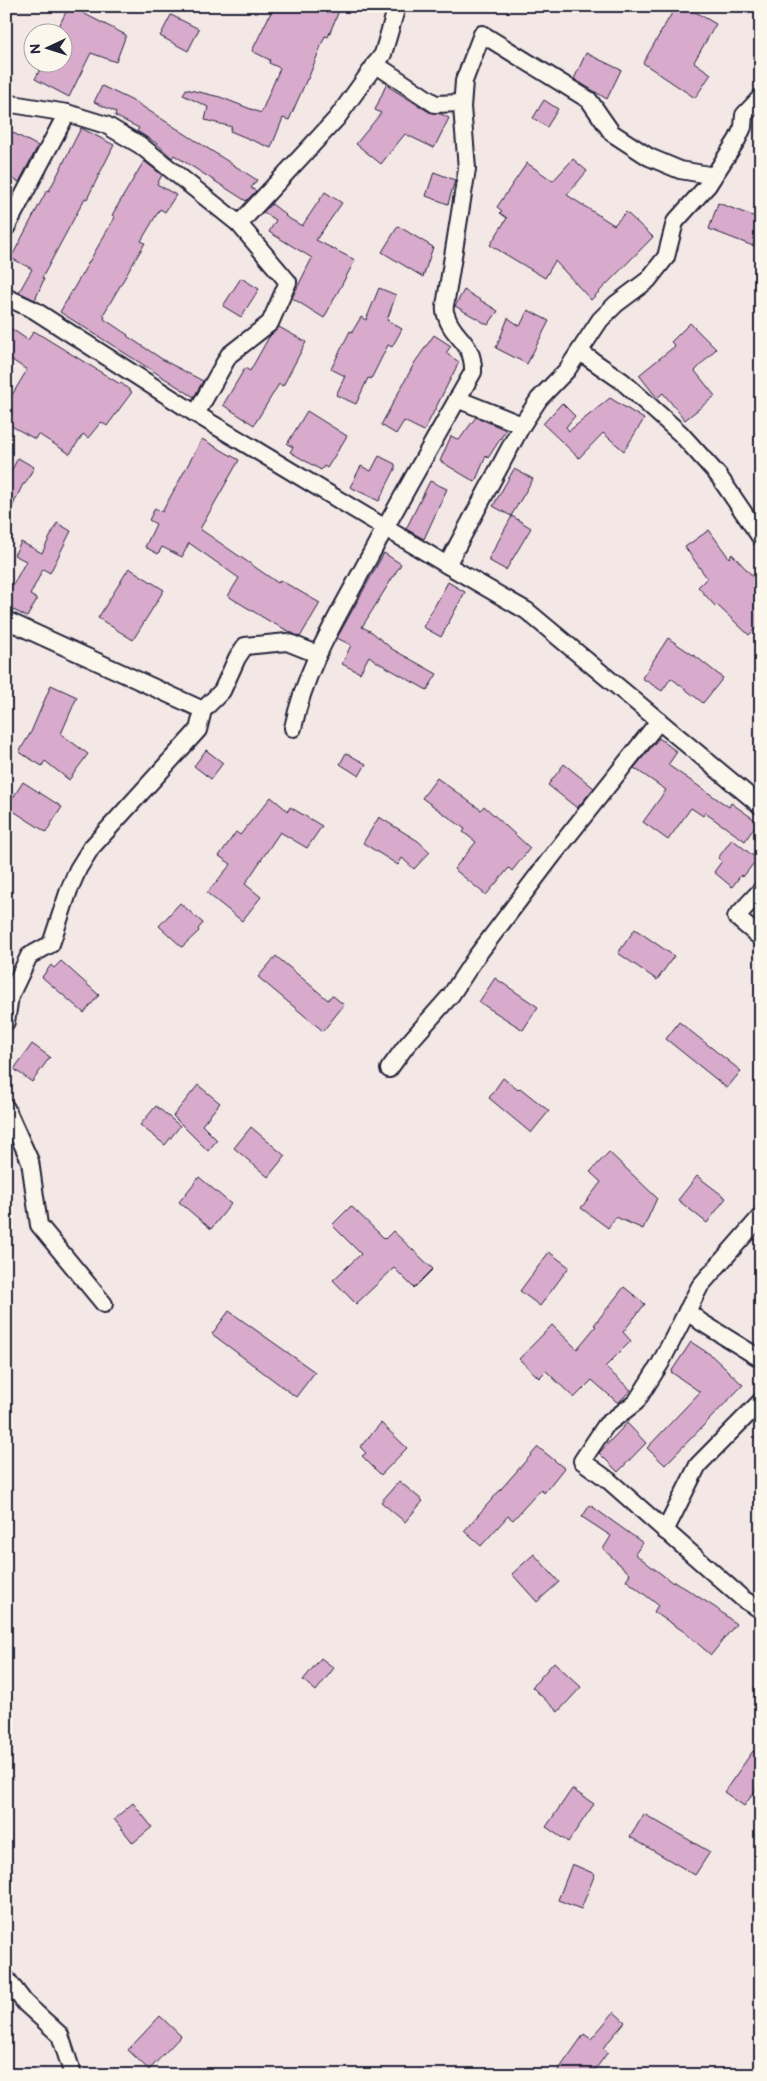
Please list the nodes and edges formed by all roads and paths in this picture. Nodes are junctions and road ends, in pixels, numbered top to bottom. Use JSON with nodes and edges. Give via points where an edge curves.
{"nodes":[{"id":1,"x":397,"y":6,"type":"edge"},
{"id":2,"x":375,"y":64,"type":"junction"},
{"id":3,"x":761,"y":97,"type":"edge"},
{"id":4,"x":6,"y":103,"type":"edge"},
{"id":5,"x":462,"y":103,"type":"junction"},
{"id":6,"x":67,"y":113,"type":"junction"},
{"id":7,"x":708,"y":185,"type":"junction"},
{"id":8,"x":239,"y":224,"type":"junction"},
{"id":9,"x":6,"y":228,"type":"edge"},
{"id":10,"x":6,"y":297,"type":"edge"},
{"id":11,"x":580,"y":352,"type":"junction"},
{"id":12,"x":457,"y":399,"type":"junction"},
{"id":13,"x":196,"y":414,"type":"junction"},
{"id":14,"x":522,"y":425,"type":"junction"},
{"id":15,"x":384,"y":528,"type":"junction"},
{"id":16,"x":758,"y":528,"type":"edge"},
{"id":17,"x":446,"y":565,"type":"junction"},
{"id":18,"x":6,"y":620,"type":"edge"},
{"id":19,"x":317,"y":654,"type":"junction"},
{"id":20,"x":203,"y":710,"type":"junction"},
{"id":21,"x":659,"y":721,"type":"junction"},
{"id":22,"x":293,"y":728,"type":"dead end"},
{"id":23,"x":761,"y":806,"type":"edge"},
{"id":24,"x":761,"y":890,"type":"edge"},
{"id":25,"x":761,"y":938,"type":"edge"},
{"id":26,"x":6,"y":1022,"type":"edge"},
{"id":27,"x":389,"y":1069,"type":"dead end"},
{"id":28,"x":6,"y":1108,"type":"edge"},
{"id":29,"x":761,"y":1216,"type":"edge"},
{"id":30,"x":104,"y":1304,"type":"dead end"},
{"id":31,"x":687,"y":1311,"type":"junction"},
{"id":32,"x":761,"y":1359,"type":"edge"},
{"id":33,"x":761,"y":1401,"type":"edge"},
{"id":34,"x":664,"y":1531,"type":"junction"},
{"id":35,"x":761,"y":1610,"type":"edge"},
{"id":36,"x":6,"y":1978,"type":"edge"},
{"id":37,"x":73,"y":2075,"type":"edge"}],
"edges":[{"from":1,"to":2,"type":"street","via":[[383,54]]},
{"from":2,"to":5,"type":"street","via":[[435,104]]},
{"from":2,"to":8,"type":"street","via":[[337,118]]},
{"from":3,"to":7,"type":"street","via":[[744,115],[736,140]]},
{"from":4,"to":6,"type":"street"},
{"from":5,"to":7,"type":"street","via":[[464,81],[482,34],[589,100],[612,133],[649,157],[680,170],[709,176]]},
{"from":5,"to":12,"type":"street","via":[[467,169],[445,314],[469,348],[473,372]]},
{"from":6,"to":8,"type":"street","via":[[106,125],[140,145]]},
{"from":6,"to":9,"type":"street"},
{"from":7,"to":11,"type":"street","via":[[675,222],[666,257],[648,280],[600,320]]},
{"from":8,"to":13,"type":"street","via":[[288,282],[270,323],[229,355]]},
{"from":10,"to":13,"type":"street","via":[[34,310]]},
{"from":11,"to":14,"type":"street","via":[[539,399]]},
{"from":11,"to":16,"type":"street","via":[[622,381],[680,434],[718,475]]},
{"from":12,"to":14,"type":"street"},
{"from":12,"to":15,"type":"street"},
{"from":13,"to":15,"type":"street"},
{"from":14,"to":17,"type":"street"},
{"from":15,"to":17,"type":"street"},
{"from":15,"to":19,"type":"street"},
{"from":17,"to":21,"type":"street","via":[[527,611]]},
{"from":18,"to":20,"type":"street"},
{"from":19,"to":20,"type":"street","via":[[287,642],[245,646],[222,691]]},
{"from":19,"to":22,"type":"street","via":[[302,692]]},
{"from":20,"to":26,"type":"street","via":[[198,730],[91,848],[69,890],[51,944],[28,956],[10,996]]},
{"from":21,"to":23,"type":"street"},
{"from":21,"to":27,"type":"street","via":[[553,855],[451,995]]},
{"from":24,"to":25,"type":"street","via":[[736,917]]},
{"from":28,"to":30,"type":"street","via":[[30,1161],[39,1225]]},
{"from":29,"to":31,"type":"street","via":[[700,1286]]},
{"from":31,"to":32,"type":"street"},
{"from":31,"to":34,"type":"street","via":[[636,1402],[606,1426],[582,1461],[607,1479]]},
{"from":33,"to":34,"type":"street","via":[[698,1465]]},
{"from":34,"to":35,"type":"street","via":[[743,1600]]},
{"from":36,"to":37,"type":"street","via":[[25,2003],[60,2036]]}]}
